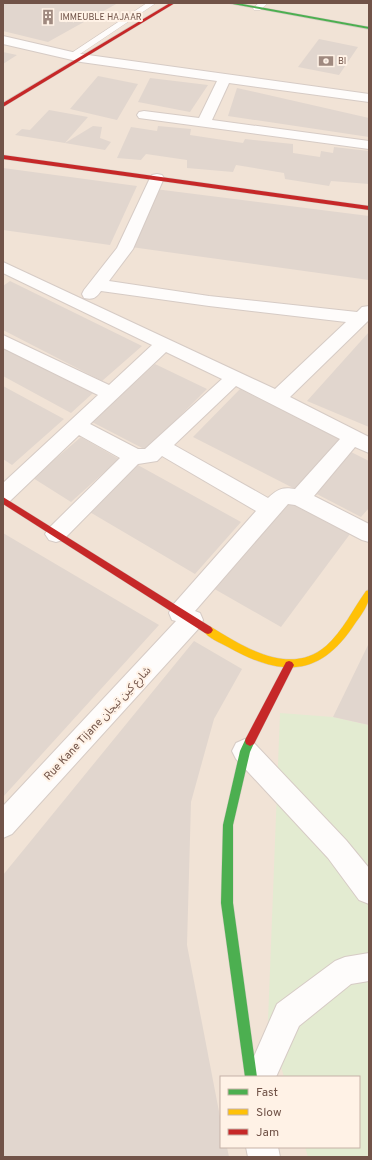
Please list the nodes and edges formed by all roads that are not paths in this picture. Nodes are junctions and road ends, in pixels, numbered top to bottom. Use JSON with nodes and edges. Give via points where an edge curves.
{"nodes":[{"id":1,"x":152,"y":3,"type":"edge"},
{"id":2,"x":173,"y":3,"type":"edge"},
{"id":3,"x":228,"y":3,"type":"edge"},
{"id":4,"x":263,"y":5,"type":"edge"},
{"id":5,"x":369,"y":21,"type":"edge"},
{"id":6,"x":369,"y":28,"type":"edge"},
{"id":7,"x":3,"y":40,"type":"edge"},
{"id":8,"x":76,"y":57,"type":"junction"},
{"id":9,"x":225,"y":78,"type":"junction"},
{"id":10,"x":369,"y":98,"type":"edge"},
{"id":11,"x":3,"y":105,"type":"edge"},
{"id":12,"x":144,"y":115,"type":"dead end"},
{"id":13,"x":204,"y":123,"type":"junction"},
{"id":14,"x":369,"y":145,"type":"edge"},
{"id":15,"x":3,"y":156,"type":"edge"},
{"id":16,"x":157,"y":178,"type":"junction"},
{"id":17,"x":369,"y":208,"type":"edge"},
{"id":18,"x":6,"y":272,"type":"edge"},
{"id":19,"x":97,"y":285,"type":"junction"},
{"id":20,"x":82,"y":304,"type":"junction"},
{"id":21,"x":365,"y":314,"type":"edge"},
{"id":22,"x":3,"y":341,"type":"edge"},
{"id":23,"x":164,"y":344,"type":"junction"},
{"id":24,"x":234,"y":378,"type":"junction"},
{"id":25,"x":111,"y":394,"type":"junction"},
{"id":26,"x":276,"y":398,"type":"junction"},
{"id":27,"x":77,"y":426,"type":"junction"},
{"id":28,"x":361,"y":442,"type":"edge"},
{"id":29,"x":161,"y":446,"type":"junction"},
{"id":30,"x":134,"y":456,"type":"junction"},
{"id":31,"x":3,"y":495,"type":"edge"},
{"id":32,"x":300,"y":498,"type":"junction"},
{"id":33,"x":3,"y":500,"type":"edge"},
{"id":34,"x":270,"y":509,"type":"junction"},
{"id":35,"x":56,"y":534,"type":"junction"},
{"id":36,"x":369,"y":534,"type":"edge"},
{"id":37,"x":369,"y":594,"type":"edge"},
{"id":38,"x":186,"y":616,"type":"junction"},
{"id":39,"x":289,"y":665,"type":"junction"},
{"id":40,"x":245,"y":751,"type":"junction"},
{"id":41,"x":3,"y":825,"type":"edge"},
{"id":42,"x":369,"y":890,"type":"edge"},
{"id":43,"x":369,"y":967,"type":"edge"},
{"id":44,"x":251,"y":1076,"type":"edge"},
{"id":45,"x":260,"y":1076,"type":"edge"}],
"edges":[{"from":1,"to":8,"type":"lane"},
{"from":2,"to":8,"type":"main road"},
{"from":3,"to":4,"type":"main road"},
{"from":4,"to":5,"type":"main road"},
{"from":4,"to":6,"type":"main road"},
{"from":7,"to":8,"type":"street"},
{"from":8,"to":9,"type":"street"},
{"from":8,"to":11,"type":"main road"},
{"from":9,"to":10,"type":"street"},
{"from":9,"to":13,"type":"street"},
{"from":12,"to":13,"type":"street"},
{"from":13,"to":14,"type":"street"},
{"from":15,"to":16,"type":"main road"},
{"from":16,"to":17,"type":"main road"},
{"from":16,"to":19,"type":"street","via":[[125,249]]},
{"from":18,"to":20,"type":"street"},
{"from":19,"to":20,"type":"street"},
{"from":19,"to":21,"type":"street","via":[[209,301]]},
{"from":20,"to":23,"type":"street"},
{"from":21,"to":26,"type":"street"},
{"from":22,"to":25,"type":"street"},
{"from":23,"to":24,"type":"street"},
{"from":23,"to":25,"type":"street"},
{"from":24,"to":26,"type":"street"},
{"from":24,"to":29,"type":"street"},
{"from":25,"to":27,"type":"street"},
{"from":26,"to":28,"type":"street"},
{"from":27,"to":30,"type":"street"},
{"from":27,"to":31,"type":"street"},
{"from":28,"to":32,"type":"street"},
{"from":29,"to":30,"type":"street","via":[[150,456]]},
{"from":29,"to":34,"type":"street"},
{"from":30,"to":35,"type":"street"},
{"from":32,"to":34,"type":"street","name":"Rue Kane Tijane شارع كين تيجان","via":[[284,495]]},
{"from":32,"to":36,"type":"street"},
{"from":33,"to":35,"type":"main road"},
{"from":34,"to":38,"type":"street","name":"Rue Kane Tijane شارع كين تيجان"},
{"from":35,"to":38,"type":"main road"},
{"from":37,"to":39,"type":"main road","via":[[329,650],[310,662]]},
{"from":38,"to":39,"type":"main road","via":[[254,656]]},
{"from":38,"to":41,"type":"street","name":"Rue Kane Tijane شارع كين تيجان"},
{"from":39,"to":40,"type":"main road"},
{"from":40,"to":42,"type":"street","via":[[336,849]]},
{"from":40,"to":44,"type":"main road","via":[[228,825],[227,903]]},
{"from":43,"to":45,"type":"street","via":[[345,971],[288,1015]]}]}
